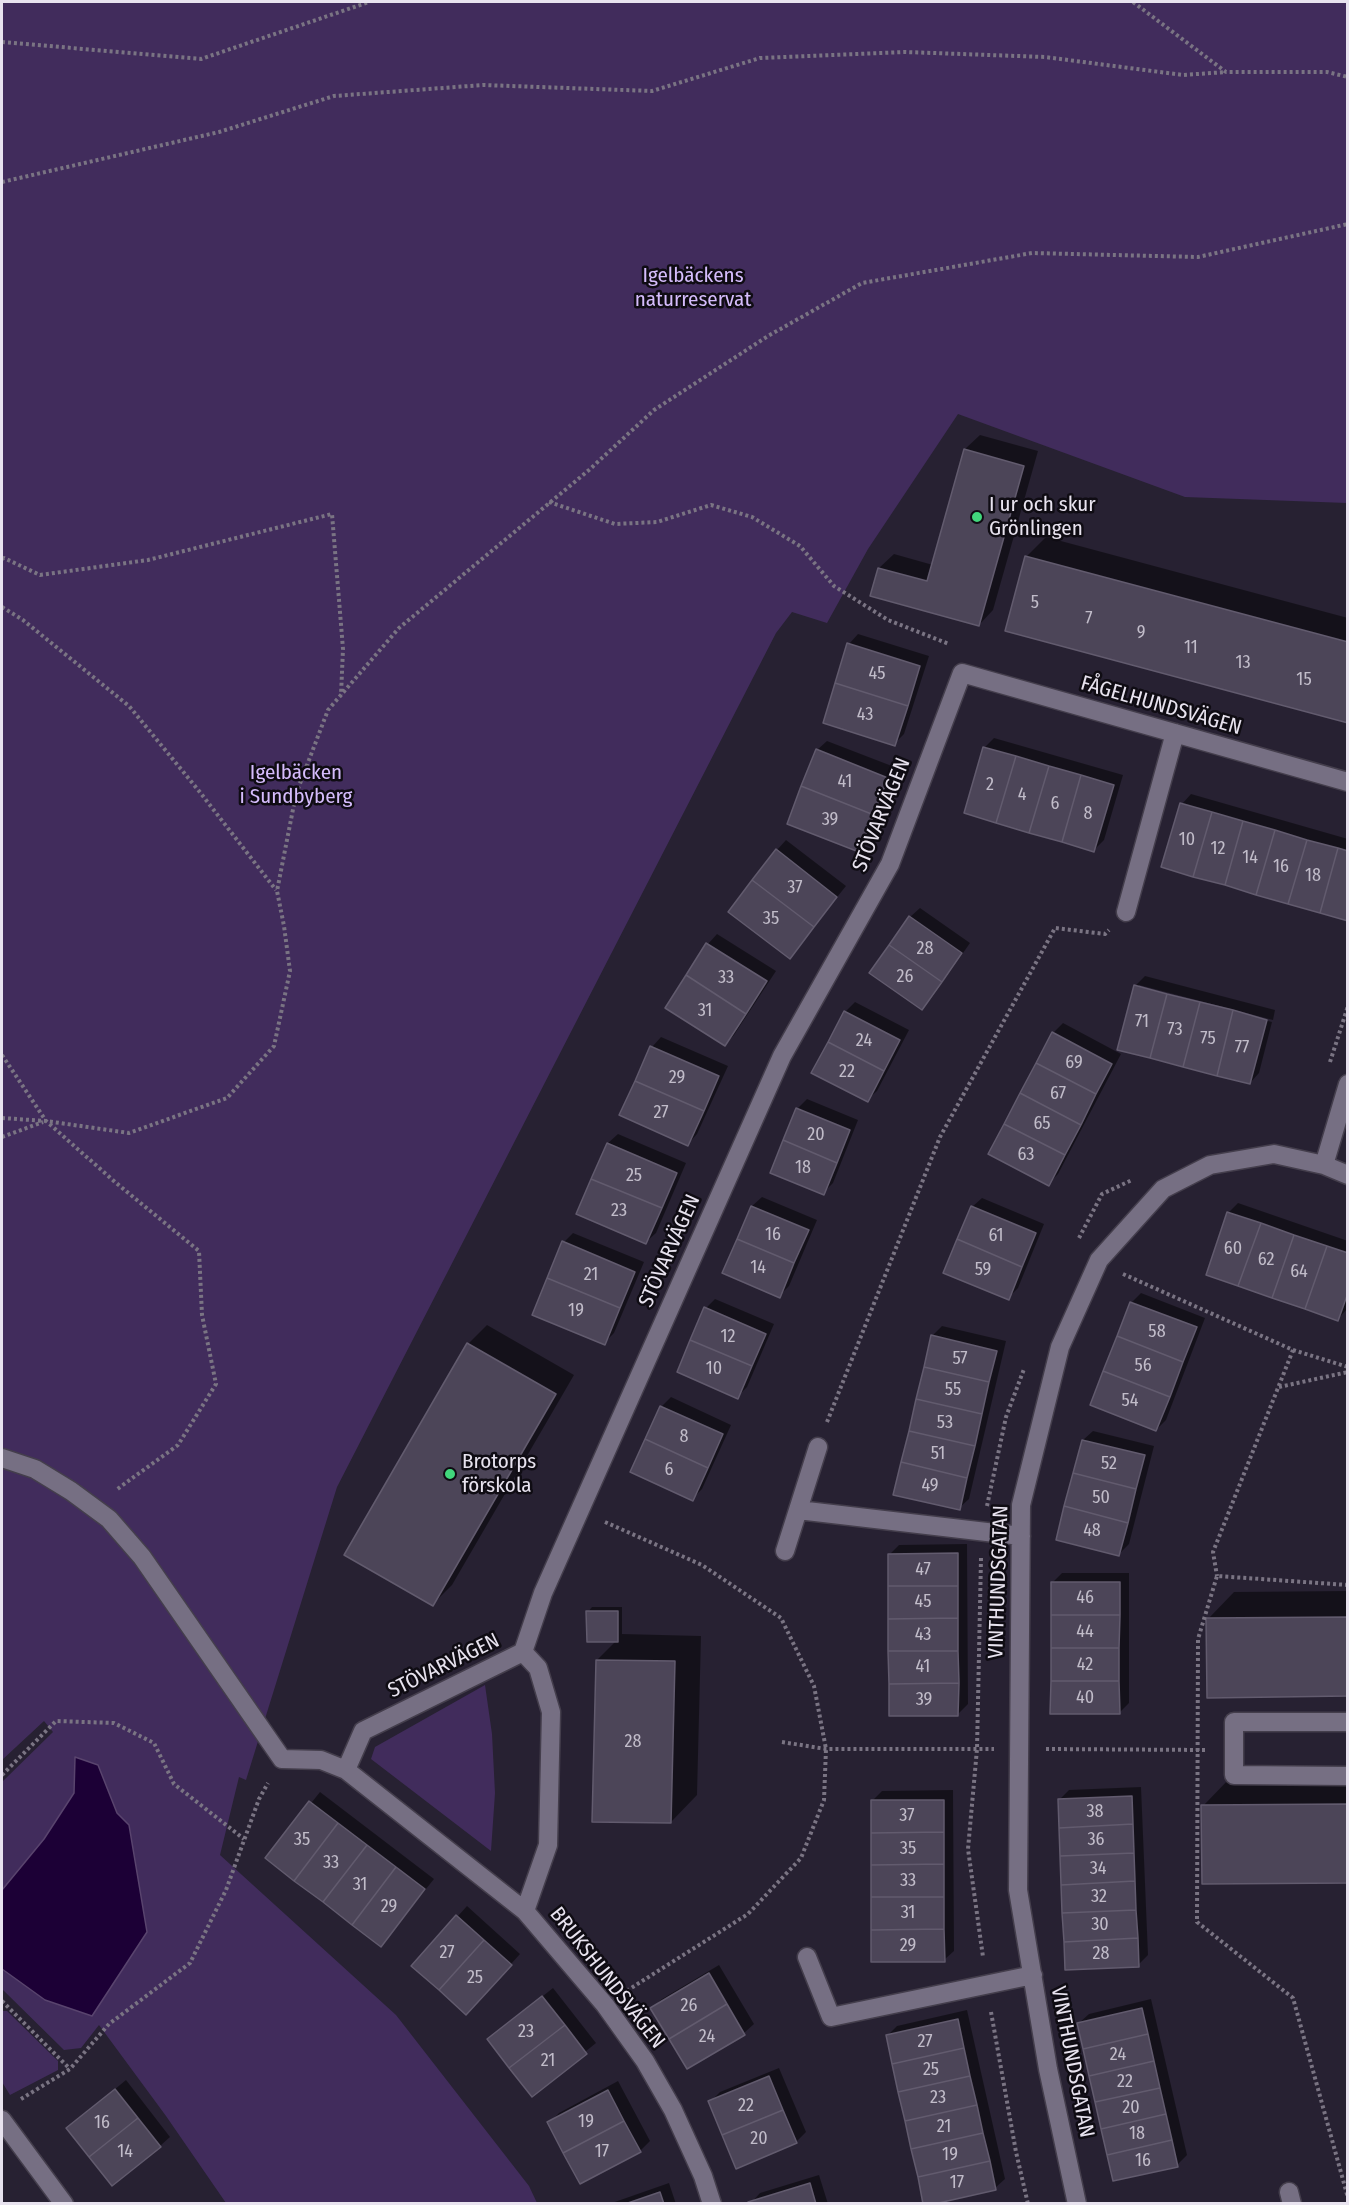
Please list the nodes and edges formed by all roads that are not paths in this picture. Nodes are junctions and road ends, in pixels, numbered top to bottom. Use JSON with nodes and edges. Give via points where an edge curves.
{"nodes":[{"id":1,"x":962,"y":673,"type":"joint"},
{"id":2,"x":1175,"y":733,"type":"junction"},
{"id":3,"x":1347,"y":782,"type":"edge"},
{"id":4,"x":1126,"y":912,"type":"road end"},
{"id":5,"x":1347,"y":1084,"type":"edge"},
{"id":6,"x":1324,"y":1165,"type":"junction"},
{"id":7,"x":1347,"y":1175,"type":"edge"},
{"id":8,"x":818,"y":1447,"type":"road end"},
{"id":9,"x":2,"y":1458,"type":"edge"},
{"id":10,"x":798,"y":1510,"type":"junction"},
{"id":11,"x":1021,"y":1536,"type":"junction"},
{"id":12,"x":785,"y":1551,"type":"dead end"},
{"id":13,"x":523,"y":1652,"type":"junction"},
{"id":14,"x":1347,"y":1722,"type":"edge"},
{"id":15,"x":346,"y":1770,"type":"junction"},
{"id":16,"x":1347,"y":1776,"type":"edge"},
{"id":17,"x":525,"y":1911,"type":"junction"},
{"id":18,"x":807,"y":1957,"type":"dead end"},
{"id":19,"x":1033,"y":1975,"type":"junction"},
{"id":20,"x":6,"y":2113,"type":"edge"},
{"id":21,"x":64,"y":2204,"type":"edge"},
{"id":22,"x":712,"y":2204,"type":"edge"},
{"id":23,"x":1077,"y":2204,"type":"edge"}],
"edges":[{"from":1,"to":2,"type":"street","name":"FÅGELHUNDSVÄGEN"},
{"from":1,"to":13,"type":"street","name":"STÖVARVÄGEN","via":[[890,864],[782,1056],[543,1593]]},
{"from":2,"to":3,"type":"street","name":"FÅGELHUNDSVÄGEN"},
{"from":2,"to":4,"type":"street"},
{"from":5,"to":6,"type":"street"},
{"from":6,"to":7,"type":"street","name":"VINTHUNDSGATAN"},
{"from":6,"to":11,"type":"street","name":"VINTHUNDSGATAN","via":[[1274,1154],[1210,1165],[1163,1189],[1099,1260],[1060,1347],[1022,1505]]},
{"from":8,"to":10,"type":"street"},
{"from":9,"to":15,"type":"street","name":"BRUKSHUNDSVÄGEN","via":[[35,1469],[109,1519],[142,1557],[282,1759],[321,1760]]},
{"from":10,"to":11,"type":"street"},
{"from":10,"to":12,"type":"street"},
{"from":11,"to":19,"type":"street","name":"VINTHUNDSGATAN","via":[[1018,1890]]},
{"from":13,"to":15,"type":"street","name":"STÖVARVÄGEN","via":[[363,1731]]},
{"from":13,"to":17,"type":"street","name":"BRUKSHUNDSVÄGEN","via":[[538,1668],[550,1712],[548,1845]]},
{"from":14,"to":16,"type":"street","via":[[1234,1722],[1234,1775]]},
{"from":15,"to":17,"type":"street","name":"BRUKSHUNDSVÄGEN"},
{"from":17,"to":22,"type":"street","name":"BRUKSHUNDSVÄGEN","via":[[605,2005],[645,2061],[673,2110]]},
{"from":18,"to":19,"type":"street","via":[[831,2017]]},
{"from":19,"to":23,"type":"street","name":"VINTHUNDSGATAN","via":[[1048,2069]]},
{"from":20,"to":21,"type":"street"}]}
